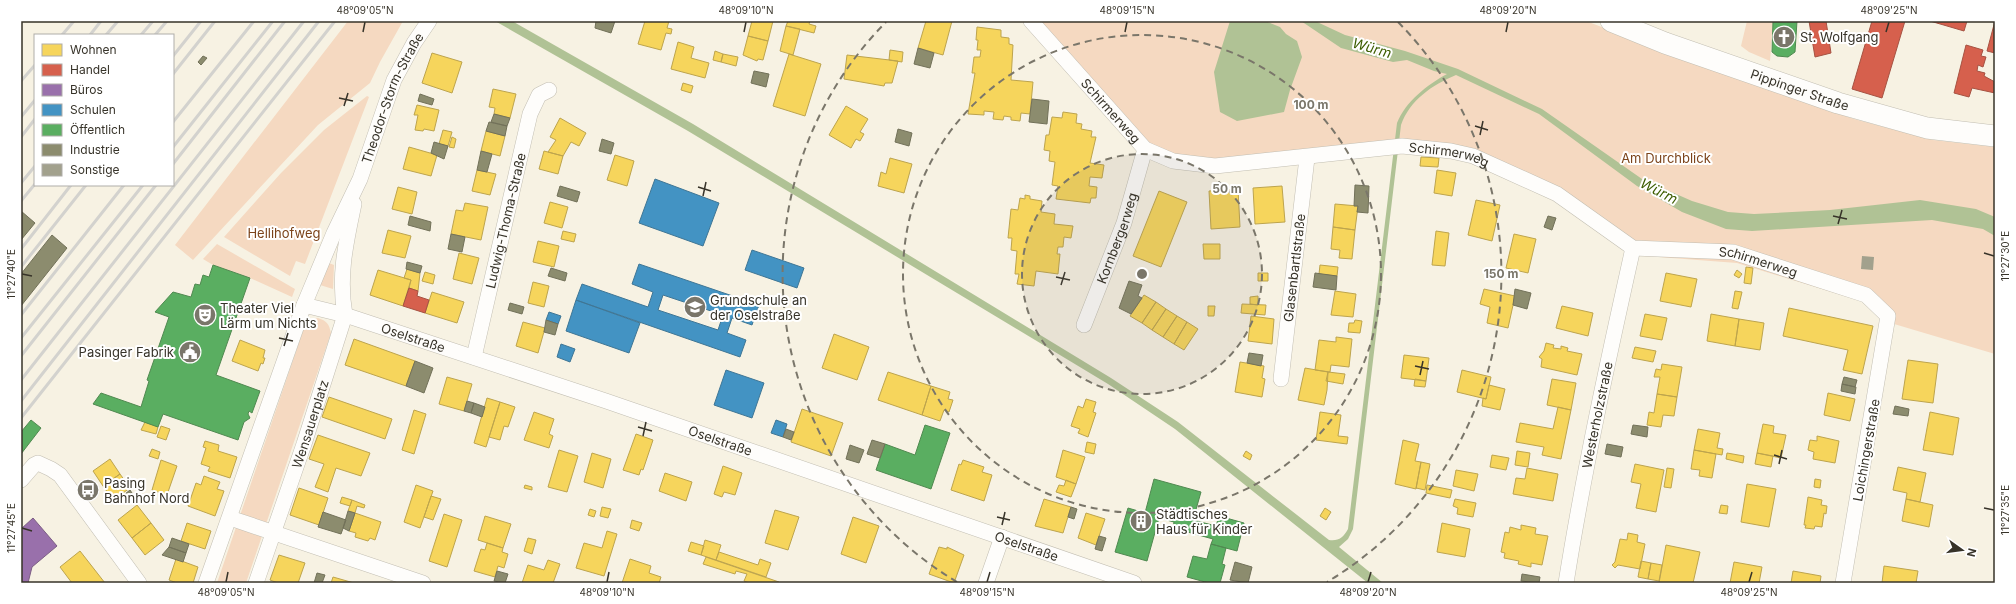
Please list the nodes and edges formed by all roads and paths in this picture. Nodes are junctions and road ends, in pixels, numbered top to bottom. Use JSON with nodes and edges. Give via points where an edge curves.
{"nodes":[{"id":1,"x":429,"y":21,"type":"edge"},
{"id":2,"x":1031,"y":21,"type":"edge"},
{"id":3,"x":1611,"y":21,"type":"edge"},
{"id":4,"x":549,"y":90,"type":"dead end"},
{"id":5,"x":1995,"y":136,"type":"edge"},
{"id":6,"x":1145,"y":149,"type":"junction"},
{"id":7,"x":1307,"y":158,"type":"junction"},
{"id":8,"x":360,"y":179,"type":"junction"},
{"id":9,"x":1633,"y":248,"type":"junction"},
{"id":10,"x":304,"y":305,"type":"junction"},
{"id":11,"x":345,"y":315,"type":"junction"},
{"id":12,"x":1888,"y":316,"type":"joint"},
{"id":13,"x":1084,"y":325,"type":"dead end"},
{"id":14,"x":474,"y":357,"type":"junction"},
{"id":15,"x":1281,"y":378,"type":"dead end"},
{"id":16,"x":21,"y":480,"type":"edge"},
{"id":17,"x":230,"y":518,"type":"junction"},
{"id":18,"x":273,"y":532,"type":"junction"},
{"id":19,"x":1002,"y":537,"type":"junction"},
{"id":20,"x":139,"y":583,"type":"edge"},
{"id":21,"x":206,"y":583,"type":"edge"},
{"id":22,"x":256,"y":583,"type":"edge"},
{"id":23,"x":423,"y":583,"type":"edge"},
{"id":24,"x":986,"y":583,"type":"edge"},
{"id":25,"x":1134,"y":583,"type":"edge"},
{"id":26,"x":1566,"y":583,"type":"edge"},
{"id":27,"x":1843,"y":583,"type":"edge"}],
"edges":[{"from":1,"to":8,"type":"street","name":"Theodor-Storm-Straße","via":[[414,42],[394,80]]},
{"from":2,"to":6,"type":"street","name":"Schirmerweg"},
{"from":3,"to":5,"type":"main road","name":"Pippinger Straße","via":[[1665,43],[1838,103],[1927,128]]},
{"from":4,"to":14,"type":"street","name":"Ludwig-Thoma-Straße","via":[[539,96],[530,114]]},
{"from":6,"to":7,"type":"street","name":"Schirmerweg","via":[[1174,161],[1215,166]]},
{"from":6,"to":13,"type":"street","name":"Kornbergerweg","via":[[1124,223]]},
{"from":7,"to":9,"type":"street","name":"Schirmerweg","via":[[1402,146],[1450,150],[1473,156],[1557,194]]},
{"from":7,"to":15,"type":"street","name":"Glasenbartlstraße"},
{"from":8,"to":10,"type":"street","name":"Theodor-Storm-Straße","via":[[334,232]]},
{"from":8,"to":11,"type":"street","name":"Theodor-Storm-Straße","via":[[343,258],[342,296]]},
{"from":9,"to":12,"type":"street","name":"Schirmerweg","via":[[1733,252],[1866,295]]},
{"from":9,"to":26,"type":"street","name":"Westerholzstraße","via":[[1593,430],[1575,520]]},
{"from":10,"to":11,"type":"street","name":"Oselstraße"},
{"from":10,"to":17,"type":"street"},
{"from":11,"to":14,"type":"street","name":"Oselstraße"},
{"from":11,"to":18,"type":"street","name":"Wensauerplatz"},
{"from":12,"to":27,"type":"street","name":"Loichingerstraße"},
{"from":14,"to":19,"type":"street","name":"Oselstraße"},
{"from":16,"to":20,"type":"street","via":[[38,463],[60,475]]},
{"from":17,"to":18,"type":"street"},
{"from":17,"to":21,"type":"street"},
{"from":18,"to":22,"type":"street","name":"Wensauerplatz"},
{"from":18,"to":23,"type":"street"},
{"from":19,"to":24,"type":"street"},
{"from":19,"to":25,"type":"street","name":"Oselstraße"}]}
